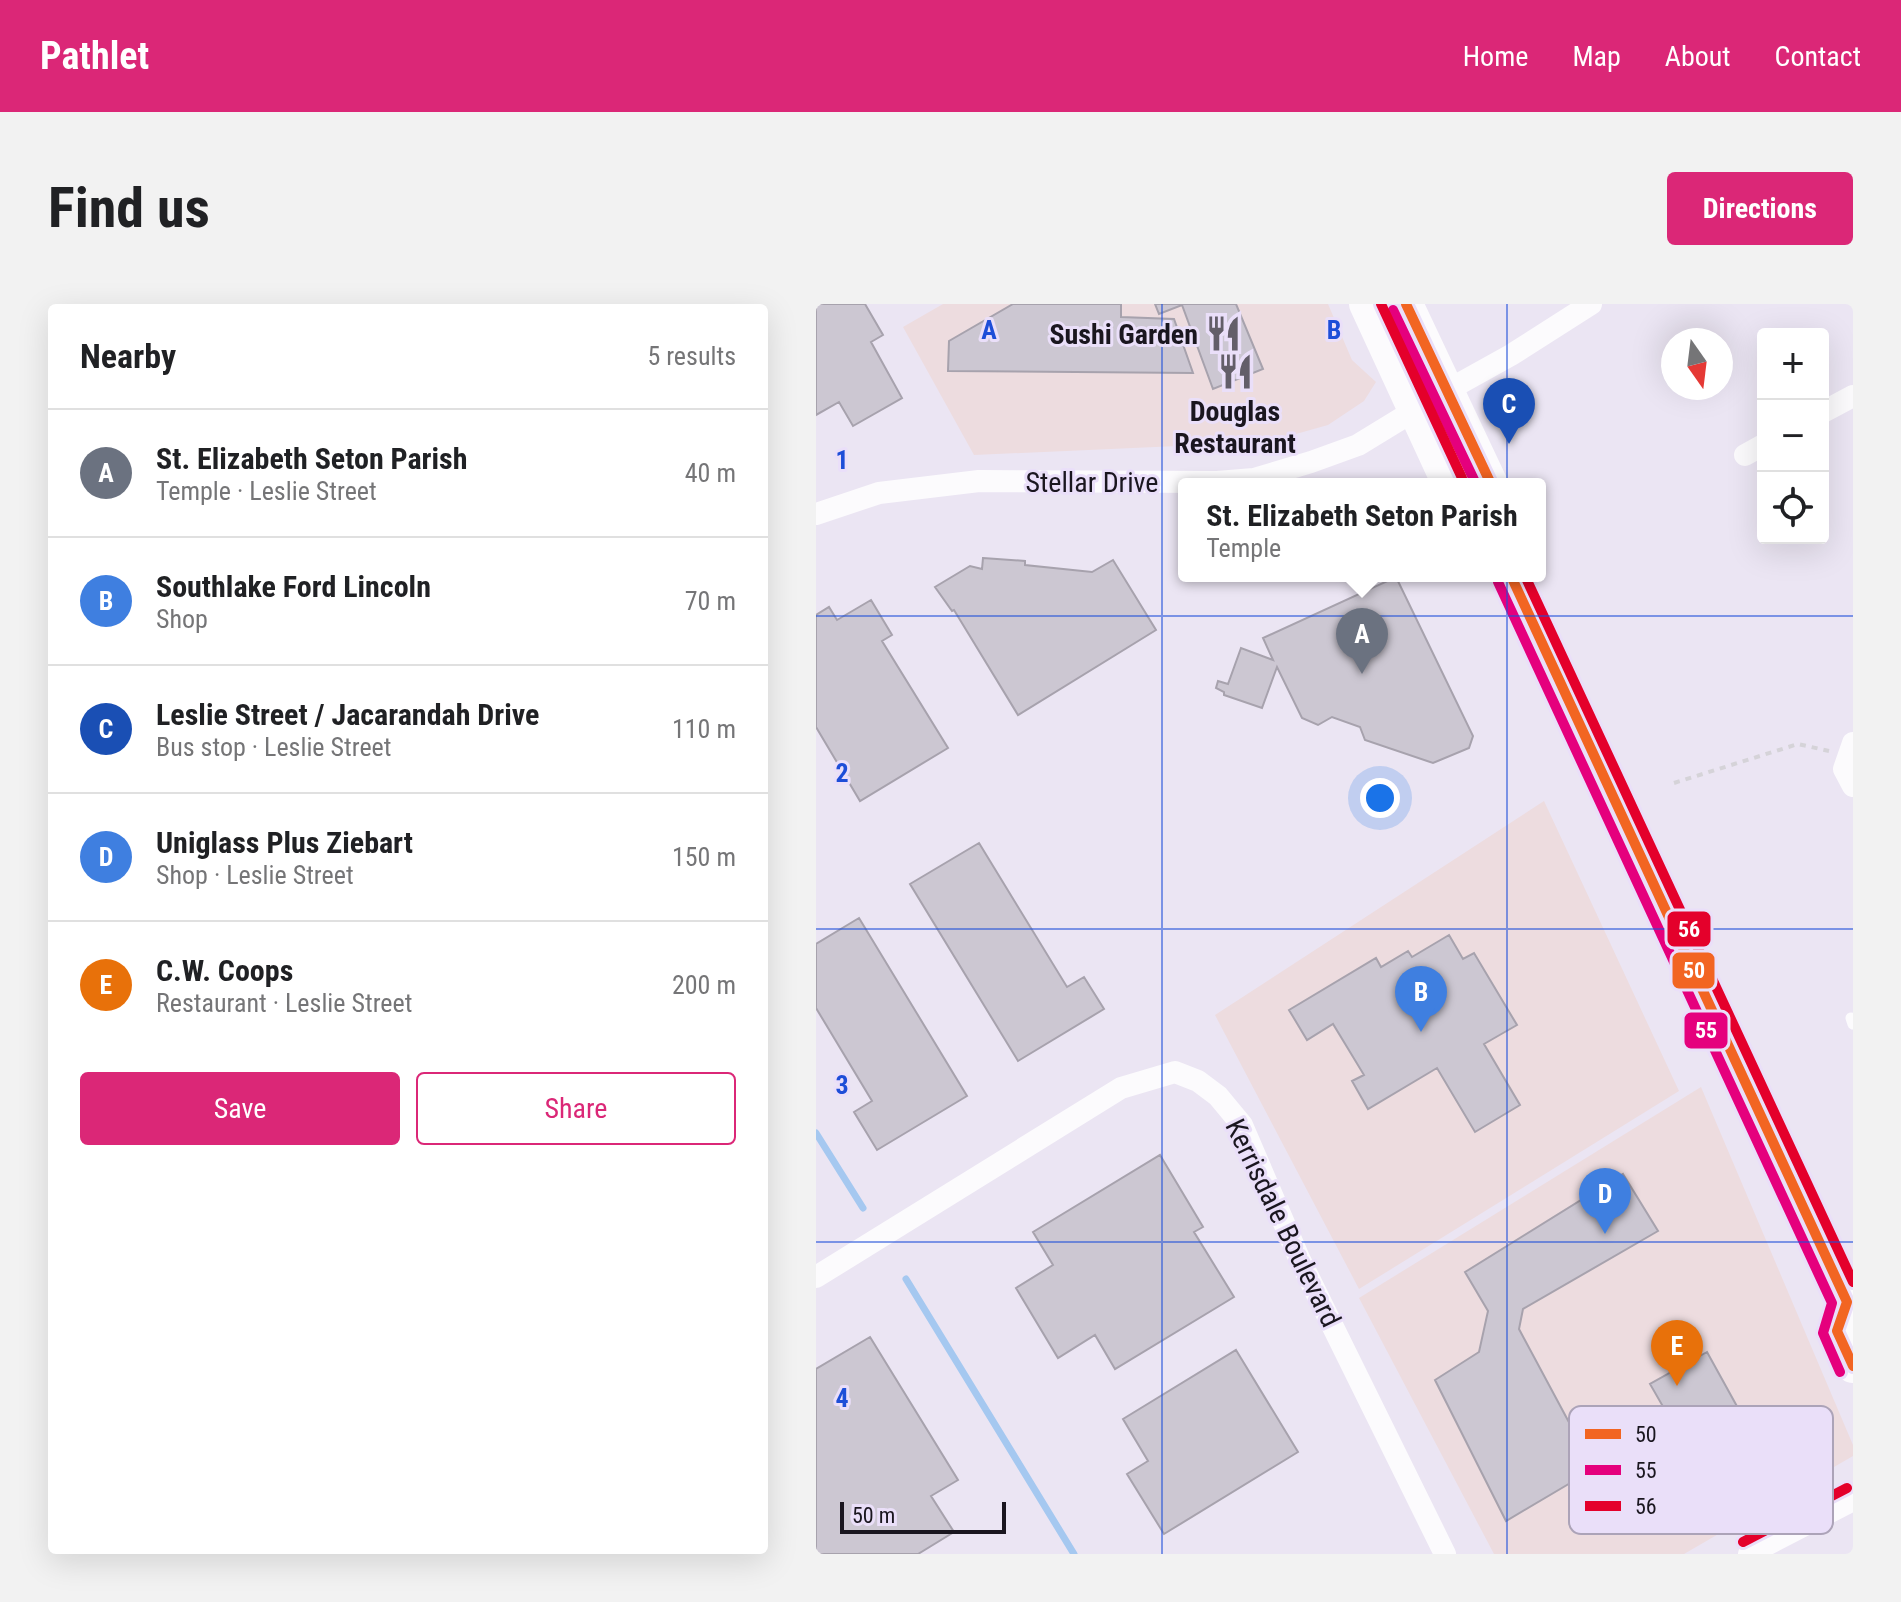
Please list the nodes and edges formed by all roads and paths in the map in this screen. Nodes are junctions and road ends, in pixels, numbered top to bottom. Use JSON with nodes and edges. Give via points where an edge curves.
{"nodes":[{"id":1,"x":1366,"y":304,"type":"edge"},
{"id":2,"x":1406,"y":304,"type":"edge"},
{"id":3,"x":1591,"y":304,"type":"edge"},
{"id":4,"x":1448,"y":390,"type":"junction"},
{"id":5,"x":1853,"y":396,"type":"edge"},
{"id":6,"x":1829,"y":409,"type":"edge"},
{"id":7,"x":1415,"y":411,"type":"junction"},
{"id":8,"x":1257,"y":478,"type":"edge"},
{"id":9,"x":1446,"y":478,"type":"edge"},
{"id":10,"x":1488,"y":478,"type":"edge"},
{"id":11,"x":1178,"y":482,"type":"edge"},
{"id":12,"x":816,"y":514,"type":"edge"},
{"id":13,"x":1514,"y":582,"type":"edge"},
{"id":14,"x":1850,"y":749,"type":"edge"},
{"id":15,"x":1674,"y":783,"type":"dead end"},
{"id":16,"x":1853,"y":786,"type":"edge"},
{"id":17,"x":816,"y":1277,"type":"edge"},
{"id":18,"x":1850,"y":1303,"type":"edge"},
{"id":19,"x":1853,"y":1366,"type":"edge"},
{"id":20,"x":1853,"y":1500,"type":"edge"},
{"id":21,"x":1833,"y":1510,"type":"edge"},
{"id":22,"x":1788,"y":1534,"type":"edge"},
{"id":23,"x":1445,"y":1554,"type":"edge"},
{"id":24,"x":1749,"y":1554,"type":"edge"}],
"edges":[{"from":1,"to":7,"type":"main road"},
{"from":2,"to":4,"type":"main road"},
{"from":3,"to":4,"type":"street","name":"Stellar Drive"},
{"from":4,"to":7,"type":"street","name":"Stellar Drive"},
{"from":4,"to":10,"type":"main road"},
{"from":5,"to":6,"type":"street"},
{"from":7,"to":8,"type":"street","name":"Stellar Drive","via":[[1358,445]]},
{"from":7,"to":9,"type":"main road"},
{"from":11,"to":12,"type":"street","name":"Stellar Drive","via":[[965,482],[879,493]]},
{"from":13,"to":18,"type":"main road"},
{"from":14,"to":15,"type":"path","via":[[1798,744]]},
{"from":14,"to":16,"type":"street","via":[[1844,769]]},
{"from":17,"to":23,"type":"street","name":"Kerrisdale Boulevard","via":[[1121,1088],[1175,1072],[1198,1081],[1242,1125],[1299,1258]]},
{"from":18,"to":19,"type":"main road","via":[[1837,1331]]},
{"from":20,"to":21,"type":"street"},
{"from":22,"to":24,"type":"street"}]}
